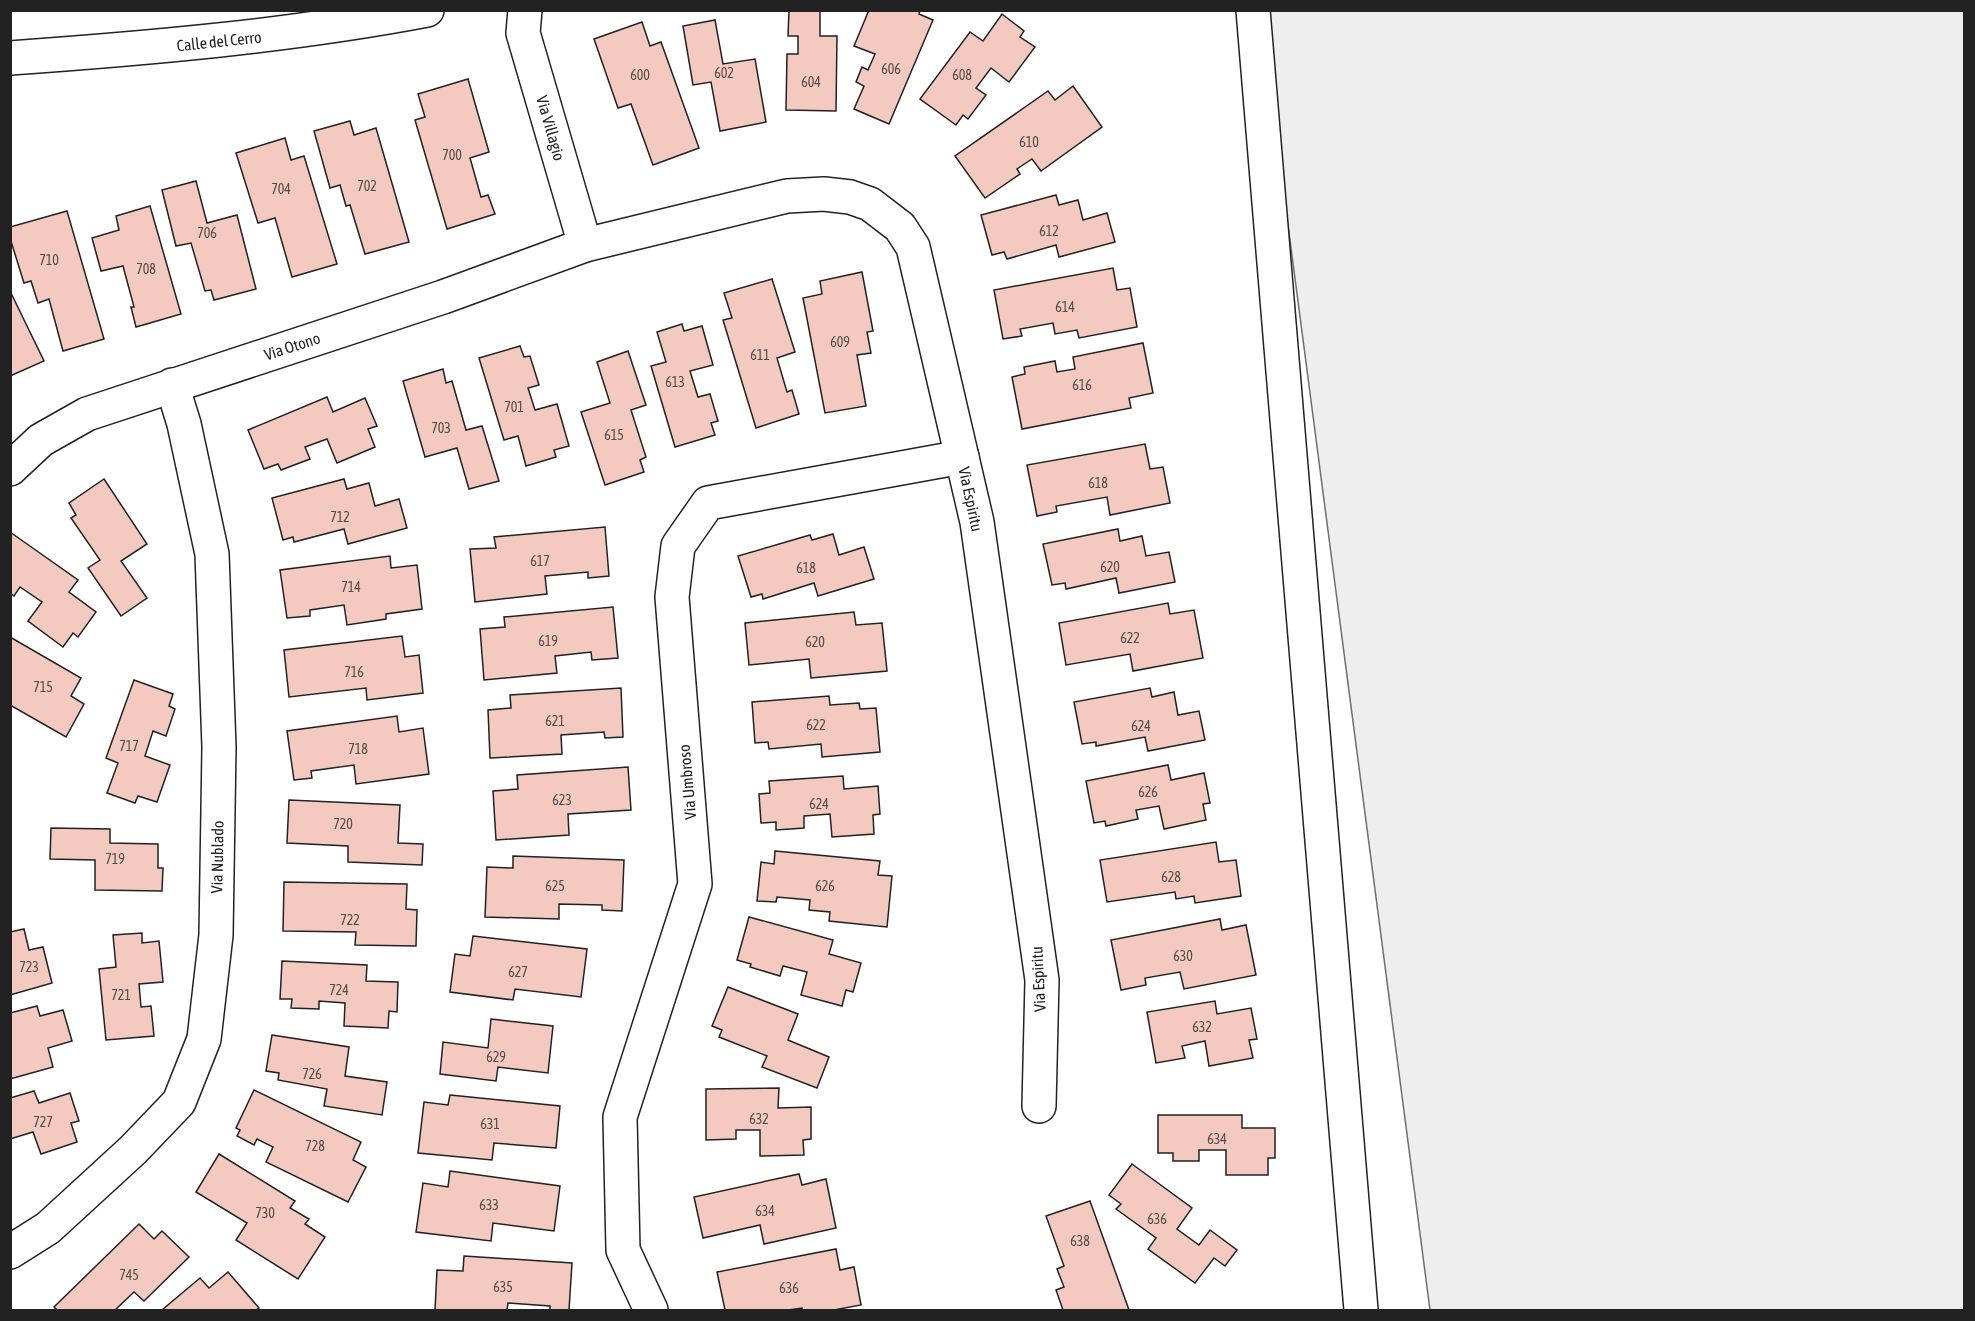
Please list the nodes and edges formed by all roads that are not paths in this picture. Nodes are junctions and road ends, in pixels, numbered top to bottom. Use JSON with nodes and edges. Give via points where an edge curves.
{"nodes":[{"id":1,"x":427,"y":10,"type":"edge"},
{"id":2,"x":525,"y":10,"type":"edge"},
{"id":3,"x":1253,"y":10,"type":"edge"},
{"id":4,"x":10,"y":58,"type":"edge"},
{"id":5,"x":585,"y":245,"type":"junction"},
{"id":6,"x":172,"y":385,"type":"junction"},
{"id":7,"x":962,"y":457,"type":"junction"},
{"id":8,"x":10,"y":469,"type":"edge"},
{"id":9,"x":1039,"y":1106,"type":"dead end"},
{"id":10,"x":10,"y":1252,"type":"edge"},
{"id":11,"x":651,"y":1311,"type":"edge"},
{"id":12,"x":1361,"y":1311,"type":"edge"}],
"edges":[{"from":1,"to":4,"type":"street","name":"Calle del Cerro","via":[[342,26],[184,45]]},
{"from":2,"to":5,"type":"street","name":"Via Villagio","via":[[523,33]]},
{"from":3,"to":12,"type":"street"},
{"from":5,"to":6,"type":"street","name":"Via Otono","via":[[443,297]]},
{"from":5,"to":7,"type":"street","name":"Via Espiritu","via":[[787,196],[824,194],[870,204],[900,227],[913,247]]},
{"from":6,"to":8,"type":"street","name":"Via Otono","via":[[87,414],[42,440]]},
{"from":6,"to":10,"type":"street","name":"Via Nublado","via":[[212,554],[219,747],[216,911],[204,1039],[179,1102],[48,1228]]},
{"from":7,"to":9,"type":"street","name":"Via Espiritu","via":[[978,534],[1042,980]]},
{"from":7,"to":11,"type":"street","name":"Via Umbroso","via":[[708,503],[678,546],[672,597],[695,884],[620,1117],[622,1250]]}]}
